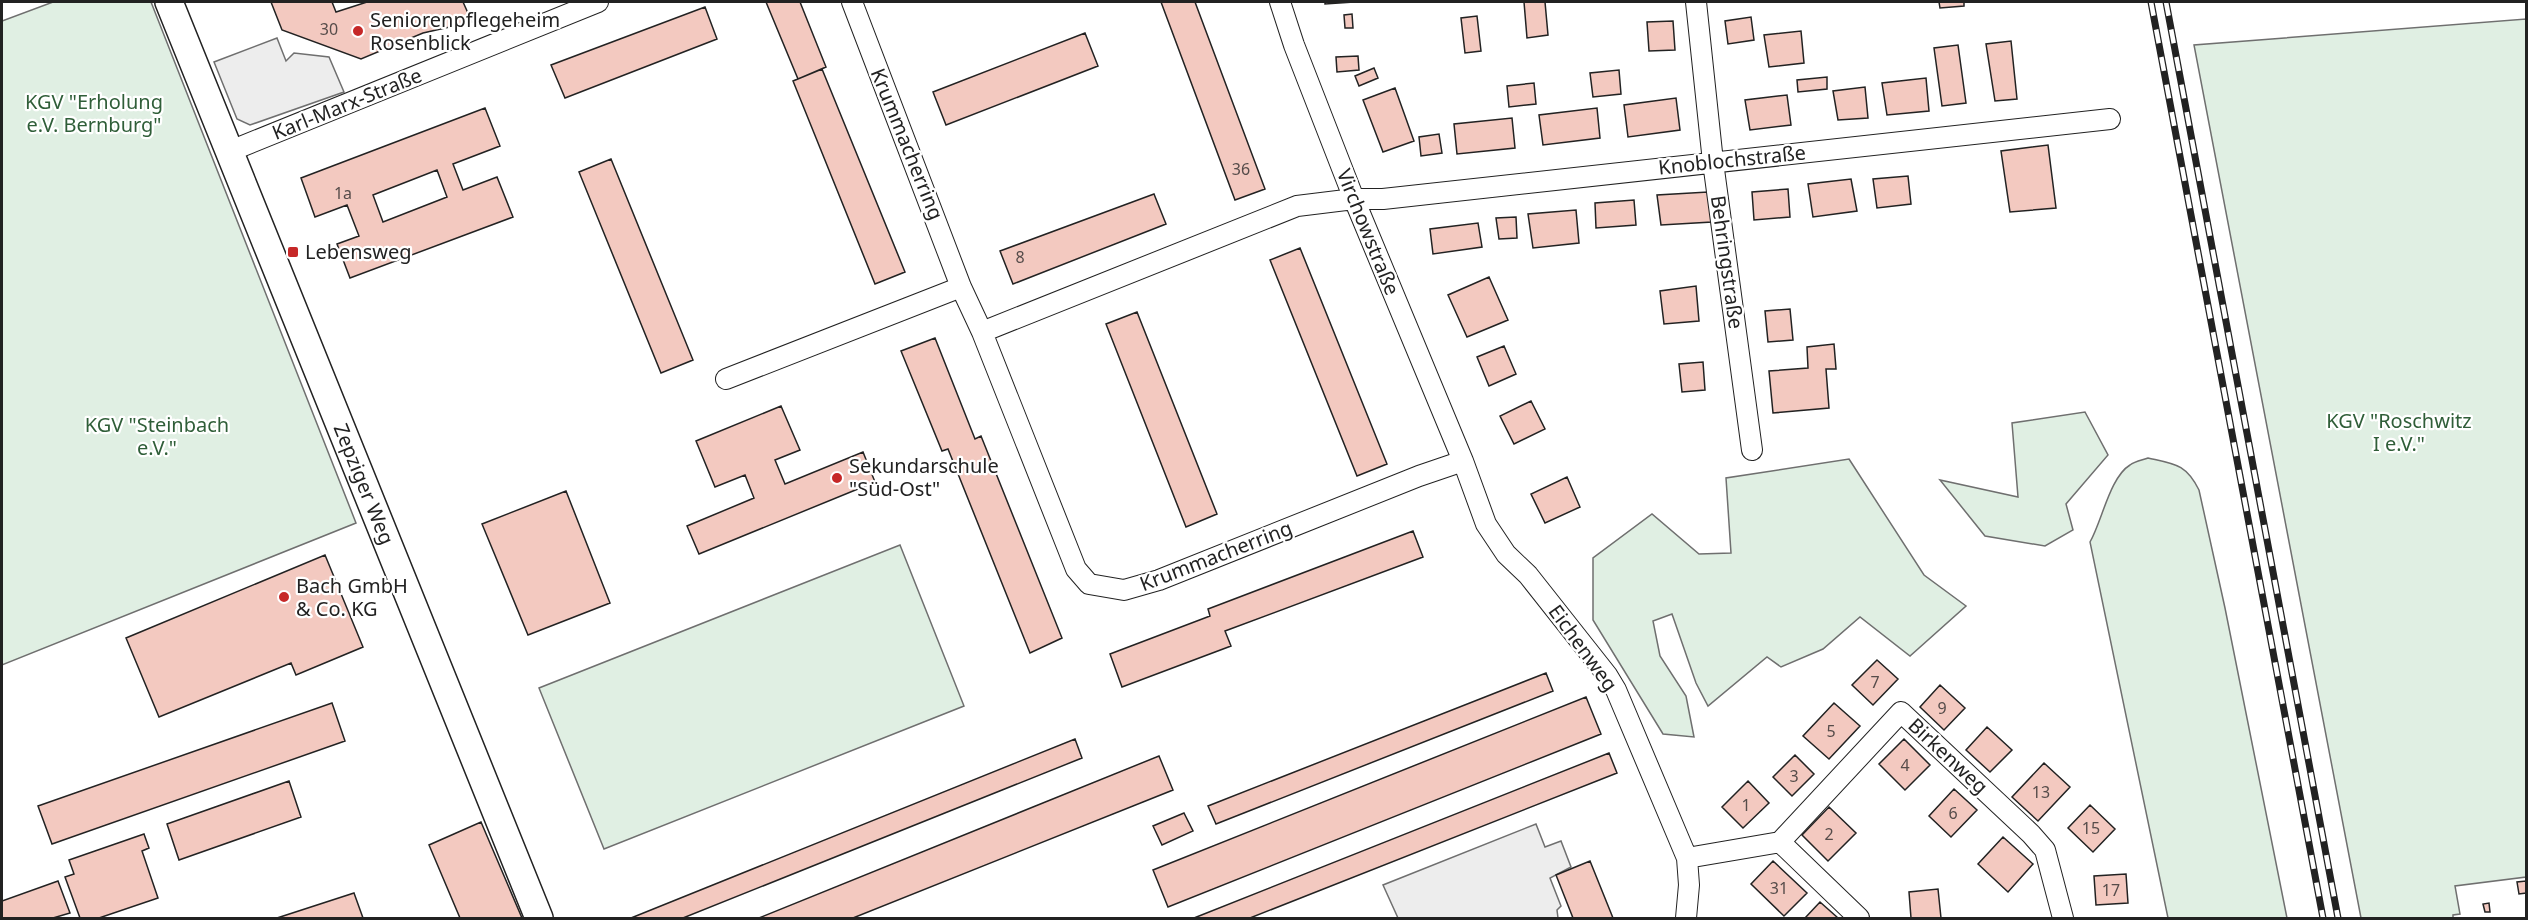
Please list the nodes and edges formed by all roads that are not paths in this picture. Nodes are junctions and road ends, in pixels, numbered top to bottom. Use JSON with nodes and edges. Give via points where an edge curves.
{"nodes":[{"id":1,"x":169,"y":2,"type":"edge"},
{"id":2,"x":598,"y":2,"type":"edge"},
{"id":3,"x":852,"y":2,"type":"edge"},
{"id":4,"x":1281,"y":2,"type":"edge"},
{"id":5,"x":1696,"y":2,"type":"edge"},
{"id":6,"x":2110,"y":119,"type":"dead end"},
{"id":7,"x":228,"y":152,"type":"junction"},
{"id":8,"x":1713,"y":162,"type":"junction"},
{"id":9,"x":1354,"y":199,"type":"junction"},
{"id":10,"x":961,"y":287,"type":"junction"},
{"id":11,"x":982,"y":332,"type":"junction"},
{"id":12,"x":726,"y":379,"type":"dead end"},
{"id":13,"x":1752,"y":450,"type":"dead end"},
{"id":14,"x":1464,"y":461,"type":"junction"},
{"id":15,"x":1780,"y":842,"type":"junction"},
{"id":16,"x":1687,"y":858,"type":"junction"},
{"id":17,"x":539,"y":918,"type":"edge"},
{"id":18,"x":1686,"y":918,"type":"edge"},
{"id":19,"x":1859,"y":918,"type":"edge"},
{"id":20,"x":2063,"y":918,"type":"edge"}],
"edges":[{"from":1,"to":7,"type":"street","name":"Zepziger Weg"},
{"from":2,"to":7,"type":"street","name":"Karl-Marx-Straße"},
{"from":3,"to":10,"type":"street","name":"Krummacherring"},
{"from":4,"to":9,"type":"street","name":"Virchowstraße"},
{"from":5,"to":8,"type":"street","name":"Behringstraße"},
{"from":6,"to":8,"type":"street","name":"Knoblochstraße"},
{"from":7,"to":17,"type":"street","name":"Zepziger Weg"},
{"from":8,"to":9,"type":"street","name":"Knoblochstraße"},
{"from":8,"to":13,"type":"street","name":"Behringstraße"},
{"from":9,"to":11,"type":"street","via":[[1297,206]]},
{"from":9,"to":14,"type":"street","name":"Virchowstraße"},
{"from":10,"to":11,"type":"street","name":"Krummacherring"},
{"from":10,"to":12,"type":"street"},
{"from":11,"to":14,"type":"street","name":"Krummacherring","via":[[1076,569],[1089,584],[1124,590],[1160,580]]},
{"from":14,"to":16,"type":"street","name":"Eichenweg","via":[[1486,524],[1616,690]]},
{"from":15,"to":16,"type":"street"},
{"from":15,"to":19,"type":"street"},
{"from":15,"to":20,"type":"street","name":"Birkenweg","via":[[1901,712],[2045,850]]},
{"from":16,"to":18,"type":"street","name":"Eichenweg"}]}
